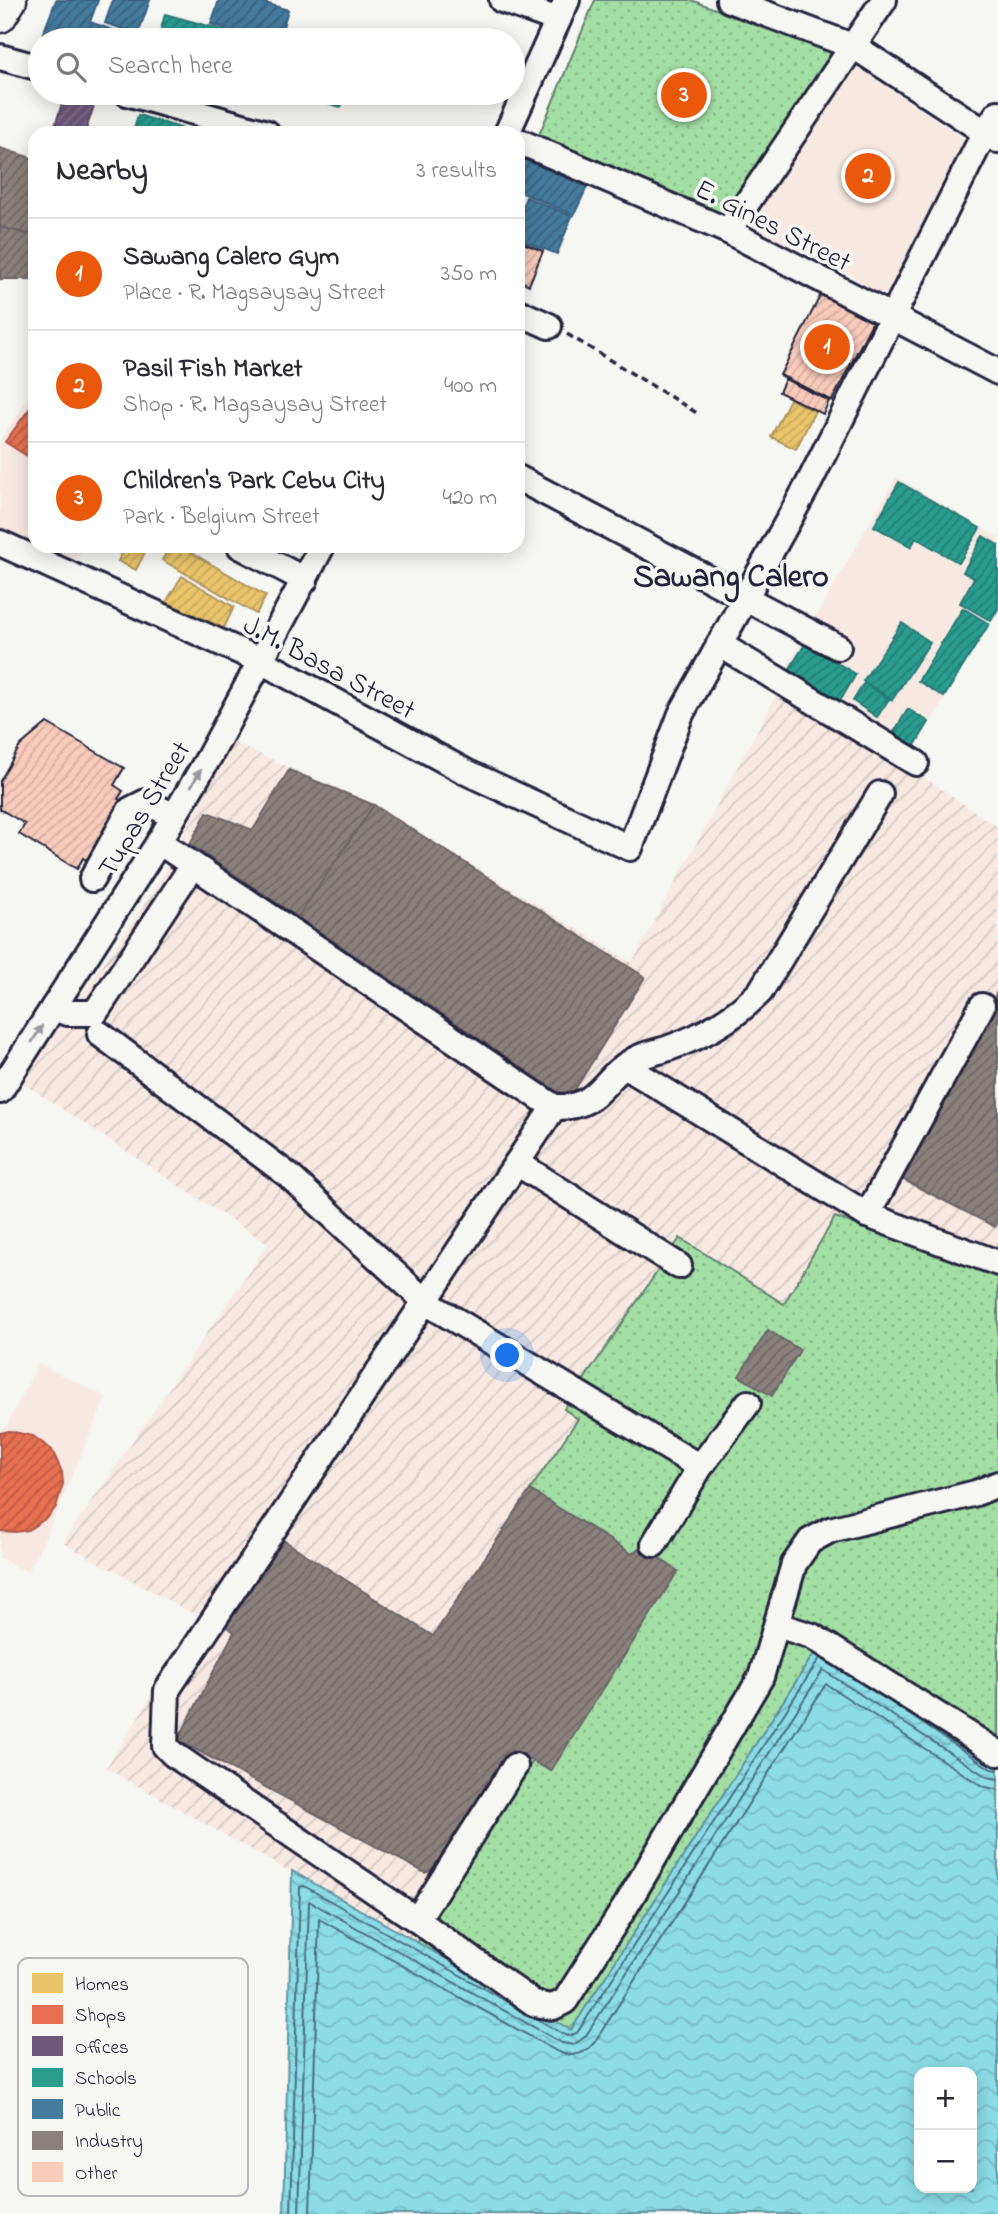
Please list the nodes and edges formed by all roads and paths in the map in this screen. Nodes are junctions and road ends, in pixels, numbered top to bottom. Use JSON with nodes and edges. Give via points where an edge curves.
{"nodes":[{"id":1,"x":10,"y":0,"type":"edge"},
{"id":2,"x":502,"y":0,"type":"edge"},
{"id":3,"x":730,"y":0,"type":"edge"},
{"id":4,"x":884,"y":0,"type":"edge"},
{"id":5,"x":563,"y":10,"type":"edge"},
{"id":6,"x":0,"y":16,"type":"edge"},
{"id":7,"x":855,"y":47,"type":"junction"},
{"id":8,"x":0,"y":57,"type":"edge"},
{"id":9,"x":28,"y":65,"type":"edge"},
{"id":10,"x":525,"y":95,"type":"edge"},
{"id":11,"x":169,"y":105,"type":"edge"},
{"id":12,"x":521,"y":105,"type":"edge"},
{"id":13,"x":242,"y":126,"type":"edge"},
{"id":14,"x":511,"y":126,"type":"edge"},
{"id":15,"x":994,"y":129,"type":"edge"},
{"id":16,"x":525,"y":144,"type":"edge"},
{"id":17,"x":728,"y":231,"type":"junction"},
{"id":18,"x":525,"y":315,"type":"edge"},
{"id":19,"x":890,"y":316,"type":"junction"},
{"id":20,"x":549,"y":326,"type":"joint"},
{"id":21,"x":998,"y":372,"type":"edge"},
{"id":22,"x":697,"y":413,"type":"dead end"},
{"id":23,"x":525,"y":482,"type":"edge"},
{"id":24,"x":0,"y":543,"type":"edge"},
{"id":25,"x":253,"y":553,"type":"edge"},
{"id":26,"x":318,"y":553,"type":"edge"},
{"id":27,"x":305,"y":580,"type":"junction"},
{"id":28,"x":746,"y":597,"type":"junction"},
{"id":29,"x":719,"y":644,"type":"junction"},
{"id":30,"x":838,"y":647,"type":"dead end"},
{"id":31,"x":258,"y":660,"type":"junction"},
{"id":32,"x":916,"y":763,"type":"dead end"},
{"id":33,"x":880,"y":794,"type":"dead end"},
{"id":34,"x":174,"y":816,"type":"junction"},
{"id":35,"x":159,"y":842,"type":"junction"},
{"id":36,"x":193,"y":865,"type":"junction"},
{"id":37,"x":92,"y":879,"type":"dead end"},
{"id":38,"x":982,"y":1006,"type":"dead end"},
{"id":39,"x":53,"y":1008,"type":"junction"},
{"id":40,"x":100,"y":1034,"type":"dead end"},
{"id":41,"x":7,"y":1064,"type":"edge"},
{"id":42,"x":625,"y":1066,"type":"junction"},
{"id":43,"x":0,"y":1091,"type":"edge"},
{"id":44,"x":554,"y":1107,"type":"junction"},
{"id":45,"x":517,"y":1163,"type":"junction"},
{"id":46,"x":867,"y":1214,"type":"junction"},
{"id":47,"x":998,"y":1263,"type":"edge"},
{"id":48,"x":679,"y":1266,"type":"dead end"},
{"id":49,"x":427,"y":1303,"type":"junction"},
{"id":50,"x":748,"y":1403,"type":"dead end"},
{"id":51,"x":700,"y":1467,"type":"junction"},
{"id":52,"x":998,"y":1484,"type":"edge"},
{"id":53,"x":654,"y":1544,"type":"dead end"},
{"id":54,"x":777,"y":1625,"type":"junction"},
{"id":55,"x":998,"y":1753,"type":"edge"},
{"id":56,"x":515,"y":1766,"type":"dead end"},
{"id":57,"x":417,"y":1920,"type":"junction"}],
"edges":[{"from":1,"to":6,"type":"main road"},
{"from":2,"to":5,"type":"street"},
{"from":3,"to":7,"type":"street"},
{"from":4,"to":7,"type":"street"},
{"from":5,"to":10,"type":"street"},
{"from":7,"to":15,"type":"street"},
{"from":7,"to":17,"type":"street"},
{"from":8,"to":9,"type":"street"},
{"from":11,"to":13,"type":"street"},
{"from":12,"to":14,"type":"street"},
{"from":15,"to":19,"type":"street"},
{"from":16,"to":17,"type":"street","name":"E. Gines Street"},
{"from":17,"to":19,"type":"street","name":"E. Gines Street"},
{"from":18,"to":20,"type":"street"},
{"from":19,"to":21,"type":"street","name":"E. Gines Street"},
{"from":19,"to":28,"type":"street","via":[[809,483]]},
{"from":20,"to":22,"type":"path"},
{"from":23,"to":28,"type":"street"},
{"from":24,"to":31,"type":"street","name":"J.M. Basa Street"},
{"from":25,"to":27,"type":"street"},
{"from":26,"to":27,"type":"street","name":"Tupas Street"},
{"from":27,"to":31,"type":"street","name":"Tupas Street"},
{"from":28,"to":29,"type":"street"},
{"from":28,"to":30,"type":"street"},
{"from":29,"to":31,"type":"street","name":"J.M. Basa Street","via":[[681,714],[630,848],[466,772]]},
{"from":29,"to":32,"type":"street"},
{"from":34,"to":31,"type":"street","name":"Tupas Street","one_way":true},
{"from":33,"to":42,"type":"street","via":[[760,992],[705,1035]]},
{"from":34,"to":35,"type":"street","name":"Tupas Street"},
{"from":34,"to":37,"type":"street","via":[[146,802],[130,810]]},
{"from":35,"to":36,"type":"street"},
{"from":35,"to":39,"type":"street","name":"Tupas Street"},
{"from":36,"to":39,"type":"street","via":[[95,1013]]},
{"from":36,"to":44,"type":"street"},
{"from":38,"to":46,"type":"street"},
{"from":41,"to":39,"type":"street","name":"Tupas Street","one_way":true},
{"from":40,"to":49,"type":"street","via":[[288,1175]]},
{"from":41,"to":43,"type":"street","name":"Tupas Street"},
{"from":42,"to":44,"type":"street","via":[[589,1101],[573,1108]]},
{"from":42,"to":46,"type":"street"},
{"from":44,"to":45,"type":"street"},
{"from":45,"to":48,"type":"street"},
{"from":45,"to":49,"type":"street"},
{"from":46,"to":47,"type":"street"},
{"from":49,"to":51,"type":"street"},
{"from":49,"to":57,"type":"street","via":[[167,1690],[163,1718],[165,1746],[173,1754]]},
{"from":50,"to":51,"type":"street"},
{"from":51,"to":53,"type":"street"},
{"from":52,"to":54,"type":"street","via":[[830,1530],[810,1541],[794,1564]]},
{"from":54,"to":55,"type":"street","via":[[812,1636]]},
{"from":54,"to":57,"type":"street","via":[[761,1677],[738,1719],[565,2001],[553,2007],[535,2004]]},
{"from":56,"to":57,"type":"street"}]}
